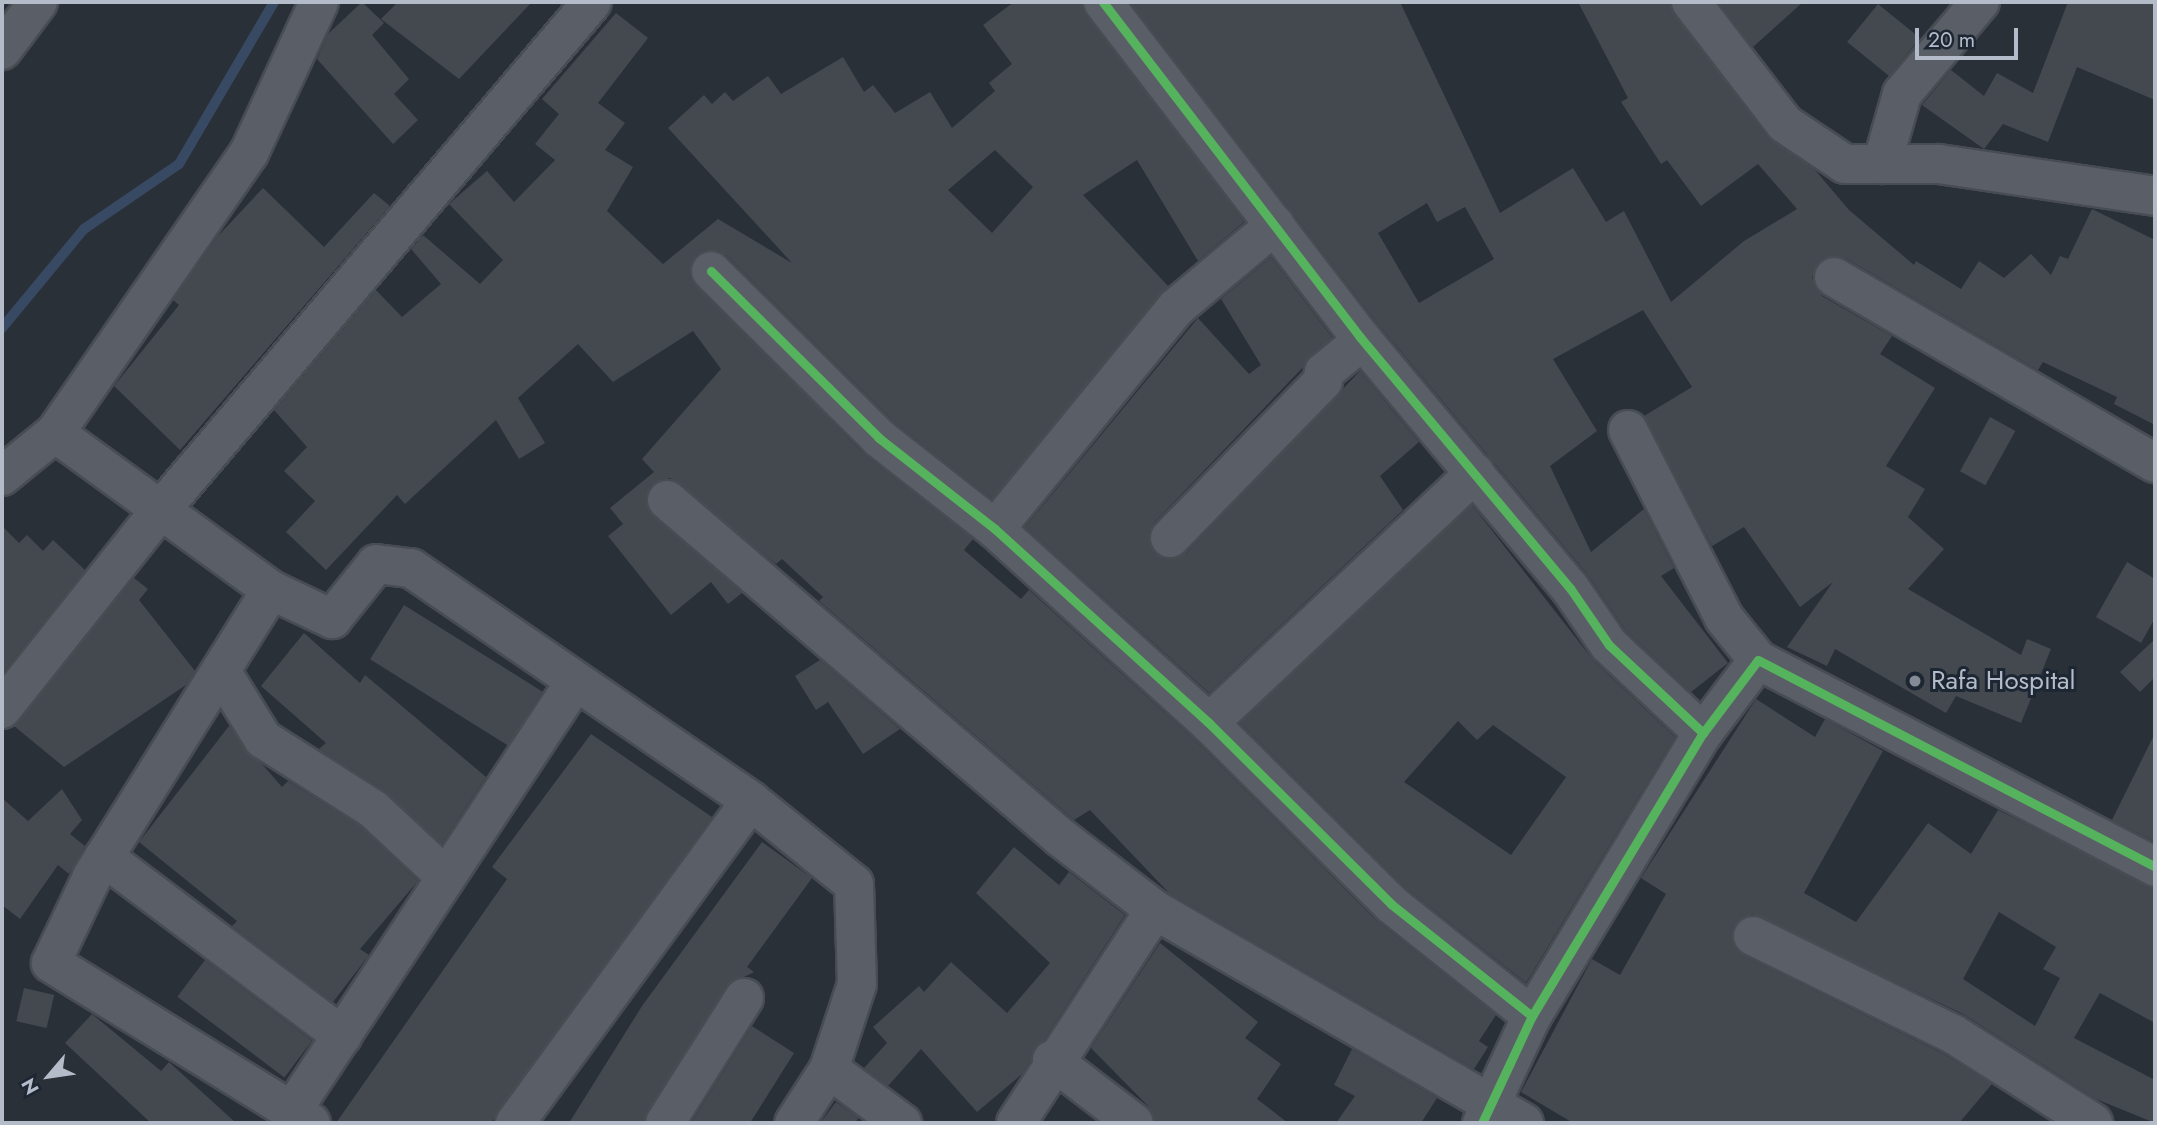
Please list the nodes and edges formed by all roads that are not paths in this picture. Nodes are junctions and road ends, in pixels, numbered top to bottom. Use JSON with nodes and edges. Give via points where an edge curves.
{"nodes":[{"id":1,"x":37,"y":2,"type":"edge"},
{"id":2,"x":318,"y":2,"type":"edge"},
{"id":3,"x":592,"y":2,"type":"edge"},
{"id":4,"x":1103,"y":2,"type":"edge"},
{"id":5,"x":1691,"y":2,"type":"edge"},
{"id":6,"x":1980,"y":2,"type":"edge"},
{"id":7,"x":2,"y":50,"type":"edge"},
{"id":8,"x":1882,"y":164,"type":"junction"},
{"id":9,"x":2155,"y":196,"type":"edge"},
{"id":10,"x":1275,"y":225,"type":"junction"},
{"id":11,"x":711,"y":271,"type":"dead end"},
{"id":12,"x":1834,"y":277,"type":"dead end"},
{"id":13,"x":1363,"y":340,"type":"junction"},
{"id":14,"x":1628,"y":430,"type":"dead end"},
{"id":15,"x":55,"y":433,"type":"junction"},
{"id":16,"x":2155,"y":463,"type":"edge"},
{"id":17,"x":1475,"y":472,"type":"junction"},
{"id":18,"x":2,"y":476,"type":"edge"},
{"id":19,"x":667,"y":500,"type":"dead end"},
{"id":20,"x":158,"y":513,"type":"junction"},
{"id":21,"x":995,"y":529,"type":"junction"},
{"id":22,"x":1170,"y":538,"type":"dead end"},
{"id":23,"x":271,"y":590,"type":"junction"},
{"id":24,"x":1758,"y":660,"type":"junction"},
{"id":25,"x":220,"y":671,"type":"junction"},
{"id":26,"x":575,"y":682,"type":"junction"},
{"id":27,"x":2,"y":709,"type":"edge"},
{"id":28,"x":1209,"y":723,"type":"junction"},
{"id":29,"x":1703,"y":733,"type":"junction"},
{"id":30,"x":751,"y":801,"type":"junction"},
{"id":31,"x":104,"y":857,"type":"junction"},
{"id":32,"x":2155,"y":867,"type":"edge"},
{"id":33,"x":446,"y":877,"type":"junction"},
{"id":34,"x":1155,"y":910,"type":"junction"},
{"id":35,"x":1753,"y":936,"type":"dead end"},
{"id":36,"x":744,"y":998,"type":"dead end"},
{"id":37,"x":1532,"y":1016,"type":"junction"},
{"id":38,"x":342,"y":1036,"type":"junction"},
{"id":39,"x":1052,"y":1060,"type":"junction"},
{"id":40,"x":830,"y":1069,"type":"junction"},
{"id":41,"x":301,"y":1117,"type":"edge"},
{"id":42,"x":1499,"y":1117,"type":"edge"},
{"id":43,"x":515,"y":1123,"type":"edge"},
{"id":44,"x":665,"y":1123,"type":"edge"},
{"id":45,"x":794,"y":1123,"type":"edge"},
{"id":46,"x":902,"y":1123,"type":"edge"},
{"id":47,"x":1016,"y":1123,"type":"edge"},
{"id":48,"x":1135,"y":1123,"type":"edge"},
{"id":49,"x":2093,"y":1123,"type":"edge"}],
"edges":[{"from":1,"to":7,"type":"street"},
{"from":2,"to":15,"type":"street","via":[[249,153]]},
{"from":3,"to":20,"type":"street"},
{"from":4,"to":10,"type":"street"},
{"from":5,"to":8,"type":"street","via":[[1786,124],[1845,164]]},
{"from":6,"to":8,"type":"street","via":[[1902,94]]},
{"from":8,"to":9,"type":"street","via":[[1939,164]]},
{"from":10,"to":13,"type":"street"},
{"from":10,"to":21,"type":"street","via":[[1177,307]]},
{"from":11,"to":21,"type":"street","via":[[879,438]]},
{"from":12,"to":16,"type":"street"},
{"from":13,"to":17,"type":"street"},
{"from":13,"to":22,"type":"street","via":[[1324,372],[1323,381]]},
{"from":14,"to":24,"type":"street","via":[[1724,618]]},
{"from":15,"to":18,"type":"street"},
{"from":15,"to":20,"type":"street"},
{"from":17,"to":28,"type":"street"},
{"from":17,"to":29,"type":"street","via":[[1609,645]]},
{"from":19,"to":34,"type":"street","via":[[1060,838]]},
{"from":20,"to":23,"type":"street"},
{"from":20,"to":27,"type":"street"},
{"from":21,"to":28,"type":"street"},
{"from":23,"to":25,"type":"street"},
{"from":23,"to":26,"type":"street","via":[[332,619],[376,564],[411,568]]},
{"from":24,"to":29,"type":"street"},
{"from":24,"to":32,"type":"street"},
{"from":25,"to":31,"type":"street"},
{"from":25,"to":33,"type":"street","via":[[263,739],[373,809]]},
{"from":26,"to":30,"type":"street"},
{"from":26,"to":33,"type":"street"},
{"from":28,"to":37,"type":"street","via":[[1391,904]]},
{"from":29,"to":37,"type":"street"},
{"from":30,"to":40,"type":"street","via":[[854,884],[858,984]]},
{"from":30,"to":43,"type":"street"},
{"from":31,"to":38,"type":"street"},
{"from":31,"to":41,"type":"street","via":[[51,963]]},
{"from":33,"to":38,"type":"street"},
{"from":34,"to":39,"type":"street"},
{"from":34,"to":42,"type":"street"},
{"from":35,"to":49,"type":"street","via":[[1953,1034]]},
{"from":36,"to":44,"type":"street"},
{"from":37,"to":42,"type":"street"},
{"from":38,"to":41,"type":"street"},
{"from":39,"to":47,"type":"street"},
{"from":39,"to":48,"type":"street"},
{"from":40,"to":45,"type":"street"},
{"from":40,"to":46,"type":"street"}]}
